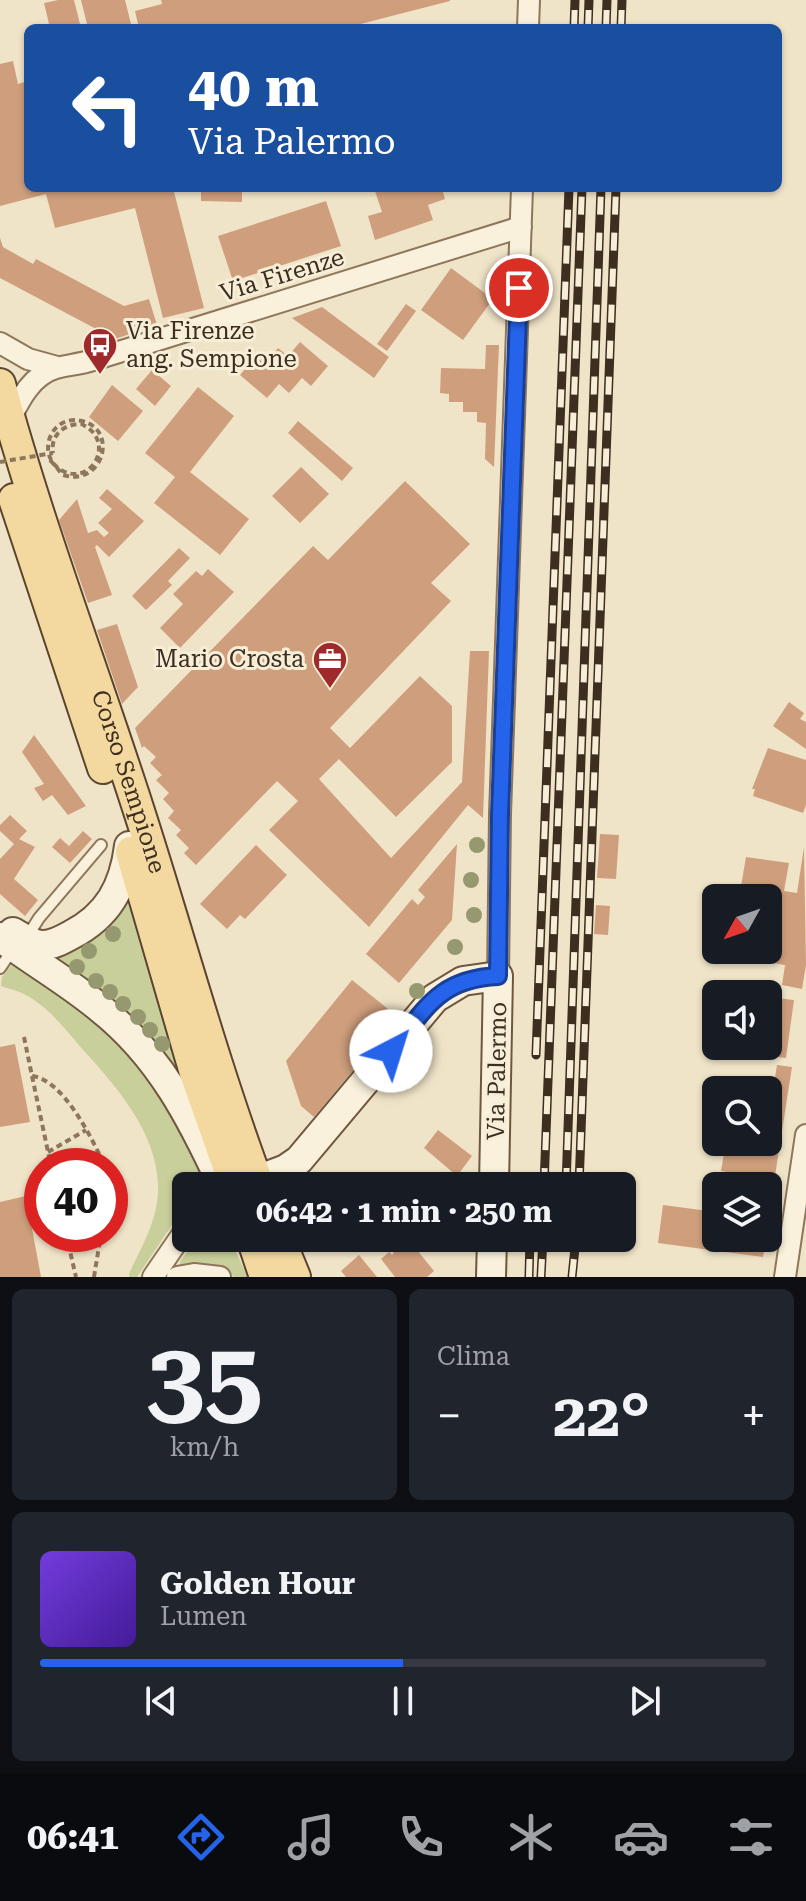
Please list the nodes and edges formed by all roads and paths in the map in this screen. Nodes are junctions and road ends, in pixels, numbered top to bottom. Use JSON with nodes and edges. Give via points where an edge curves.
{"nodes":[{"id":1,"x":529,"y":0,"type":"edge"},
{"id":2,"x":528,"y":24,"type":"edge"},
{"id":3,"x":522,"y":192,"type":"edge"},
{"id":4,"x":521,"y":227,"type":"junction"},
{"id":5,"x":0,"y":343,"type":"edge"},
{"id":6,"x":57,"y":367,"type":"junction"},
{"id":7,"x":0,"y":384,"type":"edge"},
{"id":8,"x":10,"y":419,"type":"junction"},
{"id":9,"x":37,"y":447,"type":"dead end"},
{"id":10,"x":0,"y":454,"type":"edge"},
{"id":11,"x":0,"y":462,"type":"edge"},
{"id":12,"x":0,"y":504,"type":"edge"},
{"id":13,"x":32,"y":559,"type":"junction"},
{"id":14,"x":115,"y":846,"type":"junction"},
{"id":15,"x":8,"y":943,"type":"edge"},
{"id":16,"x":498,"y":976,"type":"junction"},
{"id":17,"x":24,"y":1037,"type":"dead end"},
{"id":18,"x":32,"y":1076,"type":"junction"},
{"id":19,"x":86,"y":1130,"type":"junction"},
{"id":20,"x":806,"y":1135,"type":"edge"},
{"id":21,"x":47,"y":1148,"type":"edge"},
{"id":22,"x":55,"y":1148,"type":"edge"},
{"id":23,"x":96,"y":1148,"type":"edge"},
{"id":24,"x":227,"y":1172,"type":"edge"},
{"id":25,"x":230,"y":1172,"type":"edge"},
{"id":26,"x":232,"y":1172,"type":"edge"},
{"id":27,"x":279,"y":1172,"type":"edge"},
{"id":28,"x":494,"y":1172,"type":"edge"},
{"id":29,"x":172,"y":1249,"type":"edge"},
{"id":30,"x":70,"y":1252,"type":"edge"},
{"id":31,"x":98,"y":1252,"type":"edge"},
{"id":32,"x":255,"y":1252,"type":"edge"},
{"id":33,"x":285,"y":1252,"type":"edge"},
{"id":34,"x":492,"y":1252,"type":"edge"},
{"id":35,"x":76,"y":1277,"type":"edge"},
{"id":36,"x":94,"y":1277,"type":"edge"},
{"id":37,"x":153,"y":1277,"type":"edge"},
{"id":38,"x":177,"y":1277,"type":"edge"},
{"id":39,"x":220,"y":1277,"type":"edge"},
{"id":40,"x":265,"y":1277,"type":"edge"},
{"id":41,"x":295,"y":1277,"type":"edge"},
{"id":42,"x":491,"y":1277,"type":"edge"},
{"id":43,"x":785,"y":1277,"type":"edge"}],
"edges":[{"from":1,"to":2,"type":"street"},
{"from":3,"to":4,"type":"street","name":"Via Palermo"},
{"from":4,"to":6,"type":"street","name":"Via Firenze","via":[[79,365]]},
{"from":4,"to":16,"type":"street","name":"Via Palermo"},
{"from":5,"to":6,"type":"street","name":"Via Firenze"},
{"from":6,"to":8,"type":"street","name":"Via Firenze","via":[[25,391]]},
{"from":7,"to":8,"type":"main road","name":"Corso Sempione"},
{"from":8,"to":26,"type":"main road","name":"Corso Sempione","via":[[224,1085]]},
{"from":9,"to":11,"type":"path","bridge":true,"via":[[44,457],[63,475],[80,476],[99,463],[104,450],[103,442],[93,427],[74,420],[52,432],[47,447],[49,455],[64,472],[86,470],[97,460],[99,445],[97,435],[81,424],[59,432],[53,453],[40,455],[27,457]]},
{"from":10,"to":13,"type":"main road","name":"Corso Sempione"},
{"from":12,"to":13,"type":"street"},
{"from":13,"to":14,"type":"main road","name":"Corso Sempione"},
{"from":14,"to":15,"type":"lane"},
{"from":14,"to":15,"type":"street","via":[[121,885],[102,913],[50,944]]},
{"from":14,"to":25,"type":"main road","name":"Corso Sempione"},
{"from":15,"to":24,"type":"street","via":[[102,1009],[145,1051]]},
{"from":16,"to":27,"type":"street","via":[[473,978],[443,991],[299,1160]]},
{"from":16,"to":28,"type":"street","name":"Via Palermo"},
{"from":17,"to":18,"type":"path"},
{"from":18,"to":19,"type":"path","via":[[58,1092]]},
{"from":18,"to":21,"type":"path"},
{"from":19,"to":22,"type":"path"},
{"from":19,"to":23,"type":"path"},
{"from":20,"to":43,"type":"street"},
{"from":29,"to":37,"type":"street"},
{"from":30,"to":35,"type":"path"},
{"from":31,"to":36,"type":"path"},
{"from":32,"to":40,"type":"main road"},
{"from":33,"to":41,"type":"main road"},
{"from":34,"to":42,"type":"street"},
{"from":38,"to":39,"type":"street"}]}
